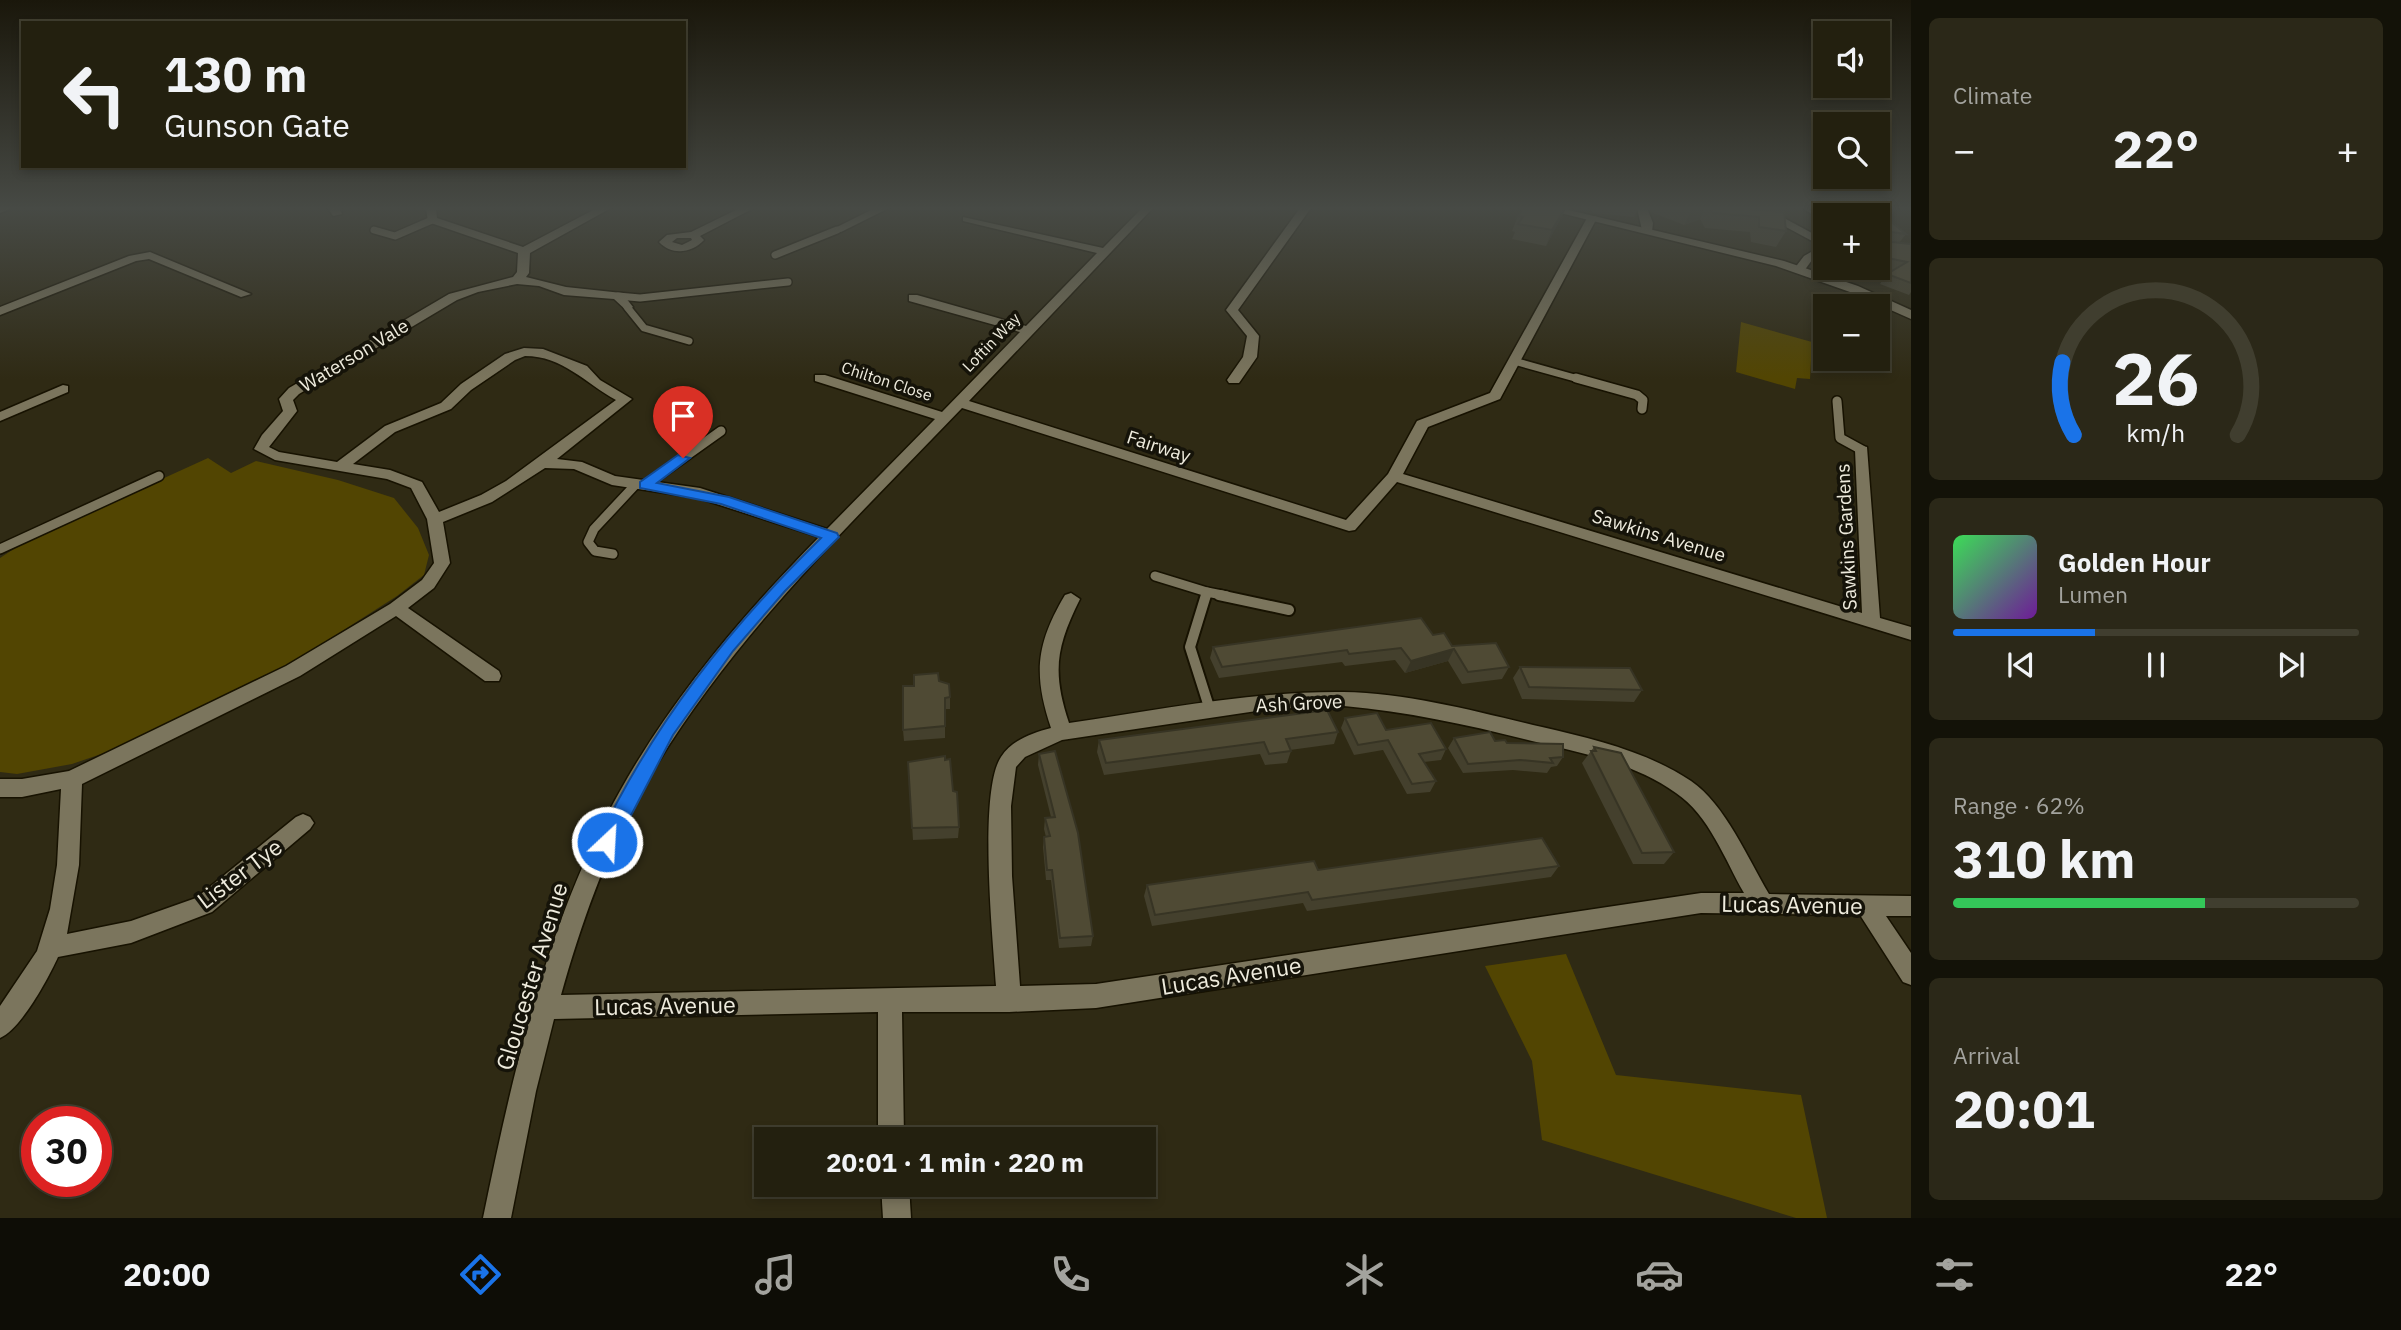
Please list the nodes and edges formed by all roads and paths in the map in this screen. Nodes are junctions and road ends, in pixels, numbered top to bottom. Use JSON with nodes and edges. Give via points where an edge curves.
{"nodes":[{"id":1,"x":115,"y":265,"type":"edge"},
{"id":2,"x":174,"y":265,"type":"edge"},
{"id":3,"x":523,"y":265,"type":"edge"},
{"id":4,"x":1093,"y":265,"type":"edge"},
{"id":5,"x":1265,"y":265,"type":"edge"},
{"id":6,"x":1566,"y":265,"type":"edge"},
{"id":7,"x":1784,"y":265,"type":"edge"},
{"id":8,"x":1803,"y":265,"type":"edge"},
{"id":9,"x":1800,"y":269,"type":"junction"},
{"id":10,"x":517,"y":280,"type":"junction"},
{"id":11,"x":788,"y":282,"type":"dead end"},
{"id":12,"x":633,"y":289,"type":"dead end"},
{"id":13,"x":245,"y":294,"type":"dead end"},
{"id":14,"x":913,"y":298,"type":"dead end"},
{"id":15,"x":622,"y":302,"type":"junction"},
{"id":16,"x":0,"y":311,"type":"edge"},
{"id":17,"x":1911,"y":315,"type":"edge"},
{"id":18,"x":1026,"y":330,"type":"junction"},
{"id":19,"x":689,"y":341,"type":"dead end"},
{"id":20,"x":1514,"y":361,"type":"junction"},
{"id":21,"x":820,"y":378,"type":"dead end"},
{"id":22,"x":1234,"y":380,"type":"dead end"},
{"id":23,"x":63,"y":389,"type":"dead end"},
{"id":24,"x":1837,"y":401,"type":"dead end"},
{"id":25,"x":958,"y":402,"type":"junction"},
{"id":26,"x":1642,"y":409,"type":"dead end"},
{"id":27,"x":0,"y":417,"type":"edge"},
{"id":28,"x":943,"y":417,"type":"junction"},
{"id":29,"x":721,"y":431,"type":"dead end"},
{"id":30,"x":573,"y":439,"type":"junction"},
{"id":31,"x":1862,"y":450,"type":"joint"},
{"id":32,"x":538,"y":463,"type":"junction"},
{"id":33,"x":578,"y":464,"type":"junction"},
{"id":34,"x":341,"y":466,"type":"junction"},
{"id":35,"x":890,"y":471,"type":"joint"},
{"id":36,"x":159,"y":476,"type":"dead end"},
{"id":37,"x":1394,"y":476,"type":"junction"},
{"id":38,"x":640,"y":485,"type":"junction"},
{"id":39,"x":435,"y":519,"type":"junction"},
{"id":40,"x":832,"y":537,"type":"junction"},
{"id":41,"x":0,"y":550,"type":"edge"},
{"id":42,"x":613,"y":554,"type":"dead end"},
{"id":43,"x":1155,"y":576,"type":"dead end"},
{"id":44,"x":1207,"y":592,"type":"junction"},
{"id":45,"x":1071,"y":599,"type":"dead end"},
{"id":46,"x":396,"y":608,"type":"junction"},
{"id":47,"x":1289,"y":610,"type":"dead end"},
{"id":48,"x":1871,"y":622,"type":"junction"},
{"id":49,"x":1911,"y":634,"type":"edge"},
{"id":50,"x":492,"y":676,"type":"dead end"},
{"id":51,"x":1210,"y":710,"type":"junction"},
{"id":52,"x":1062,"y":732,"type":"junction"},
{"id":53,"x":72,"y":779,"type":"junction"},
{"id":54,"x":0,"y":788,"type":"edge"},
{"id":55,"x":303,"y":823,"type":"dead end"},
{"id":56,"x":1763,"y":905,"type":"junction"},
{"id":57,"x":1866,"y":905,"type":"junction"},
{"id":58,"x":1911,"y":906,"type":"edge"},
{"id":59,"x":51,"y":948,"type":"junction"},
{"id":60,"x":1911,"y":974,"type":"edge"},
{"id":61,"x":890,"y":1000,"type":"junction"},
{"id":62,"x":1009,"y":1000,"type":"junction"},
{"id":63,"x":547,"y":1007,"type":"junction"},
{"id":64,"x":0,"y":1026,"type":"edge"},
{"id":65,"x":891,"y":1127,"type":"edge"},
{"id":66,"x":896,"y":1197,"type":"edge"},
{"id":67,"x":497,"y":1218,"type":"edge"},
{"id":68,"x":897,"y":1218,"type":"edge"}],
"edges":[{"from":1,"to":16,"type":"street"},
{"from":2,"to":13,"type":"street"},
{"from":3,"to":10,"type":"street"},
{"from":4,"to":18,"type":"street","name":"Loftin Way"},
{"from":5,"to":22,"type":"street","via":[[1233,310],[1253,336],[1250,357]]},
{"from":6,"to":20,"type":"street"},
{"from":7,"to":9,"type":"street"},
{"from":8,"to":9,"type":"street"},
{"from":9,"to":17,"type":"street"},
{"from":10,"to":15,"type":"street","name":"Waterson Vale"},
{"from":10,"to":34,"type":"street","name":"Waterson Vale","via":[[453,297],[286,399],[290,411],[265,437],[261,449],[275,456]]},
{"from":11,"to":15,"type":"lane","name":"Waterson Vale"},
{"from":12,"to":15,"type":"street"},
{"from":14,"to":18,"type":"street"},
{"from":15,"to":19,"type":"lane","via":[[640,327]]},
{"from":18,"to":25,"type":"street","name":"Loftin Way"},
{"from":20,"to":26,"type":"lane","via":[[1637,395],[1643,400]]},
{"from":20,"to":37,"type":"street","via":[[1495,396],[1422,424]]},
{"from":21,"to":28,"type":"street","name":"Chilton Close"},
{"from":23,"to":27,"type":"street"},
{"from":24,"to":31,"type":"lane","via":[[1840,438]]},
{"from":25,"to":28,"type":"street","name":"Loftin Way"},
{"from":25,"to":37,"type":"street","name":"Fairway","via":[[1349,526]]},
{"from":28,"to":35,"type":"street","name":"Loftin Way"},
{"from":29,"to":38,"type":"lane"},
{"from":30,"to":32,"type":"street"},
{"from":30,"to":33,"type":"street"},
{"from":30,"to":34,"type":"street","via":[[625,398],[563,360],[524,352],[466,387],[446,406],[390,429]]},
{"from":31,"to":48,"type":"street","name":"Sawkins Gardens"},
{"from":32,"to":33,"type":"street"},
{"from":32,"to":39,"type":"street","via":[[493,496]]},
{"from":33,"to":38,"type":"street","via":[[612,480]]},
{"from":34,"to":39,"type":"street","name":"Waterson Vale","via":[[417,485]]},
{"from":35,"to":40,"type":"street","name":"Gloucester Avenue"},
{"from":36,"to":41,"type":"lane"},
{"from":37,"to":48,"type":"street","name":"Sawkins Avenue"},
{"from":38,"to":40,"type":"street","via":[[712,497]]},
{"from":38,"to":42,"type":"lane","via":[[594,529],[587,542],[595,551]]},
{"from":39,"to":46,"type":"street","name":"Waterson Vale","via":[[442,563],[428,584]]},
{"from":40,"to":63,"type":"street","name":"Gloucester Avenue","via":[[728,647],[667,730],[587,883]]},
{"from":43,"to":44,"type":"lane"},
{"from":44,"to":47,"type":"lane"},
{"from":44,"to":51,"type":"lane","via":[[1190,647]]},
{"from":45,"to":52,"type":"street","via":[[1050,642],[1046,669]]},
{"from":46,"to":50,"type":"street"},
{"from":46,"to":53,"type":"street","name":"Waterson Vale","via":[[293,671]]},
{"from":48,"to":49,"type":"street","name":"Sawkins Avenue"},
{"from":51,"to":52,"type":"street","name":"Ash Grove"},
{"from":51,"to":56,"type":"street","name":"Ash Grove","via":[[1305,700],[1403,704],[1616,753],[1684,787],[1708,810]]},
{"from":52,"to":62,"type":"street","name":"Ash Grove","via":[[1020,750],[1001,778]]},
{"from":53,"to":54,"type":"street","name":"Waterson Vale"},
{"from":53,"to":59,"type":"street","via":[[68,871]]},
{"from":55,"to":59,"type":"street","name":"Lister Tye","via":[[204,905],[131,932]]},
{"from":56,"to":57,"type":"street","name":"Lucas Avenue"},
{"from":56,"to":62,"type":"street","name":"Lucas Avenue","via":[[1701,903],[1652,909],[1097,996]]},
{"from":57,"to":58,"type":"street","name":"Lucas Avenue"},
{"from":57,"to":60,"type":"street"},
{"from":59,"to":64,"type":"street"},
{"from":61,"to":62,"type":"street","name":"Lucas Avenue"},
{"from":61,"to":63,"type":"street","name":"Lucas Avenue"},
{"from":61,"to":65,"type":"street"},
{"from":63,"to":67,"type":"street","name":"Gloucester Avenue","via":[[516,1116]]},
{"from":66,"to":68,"type":"street"}]}
